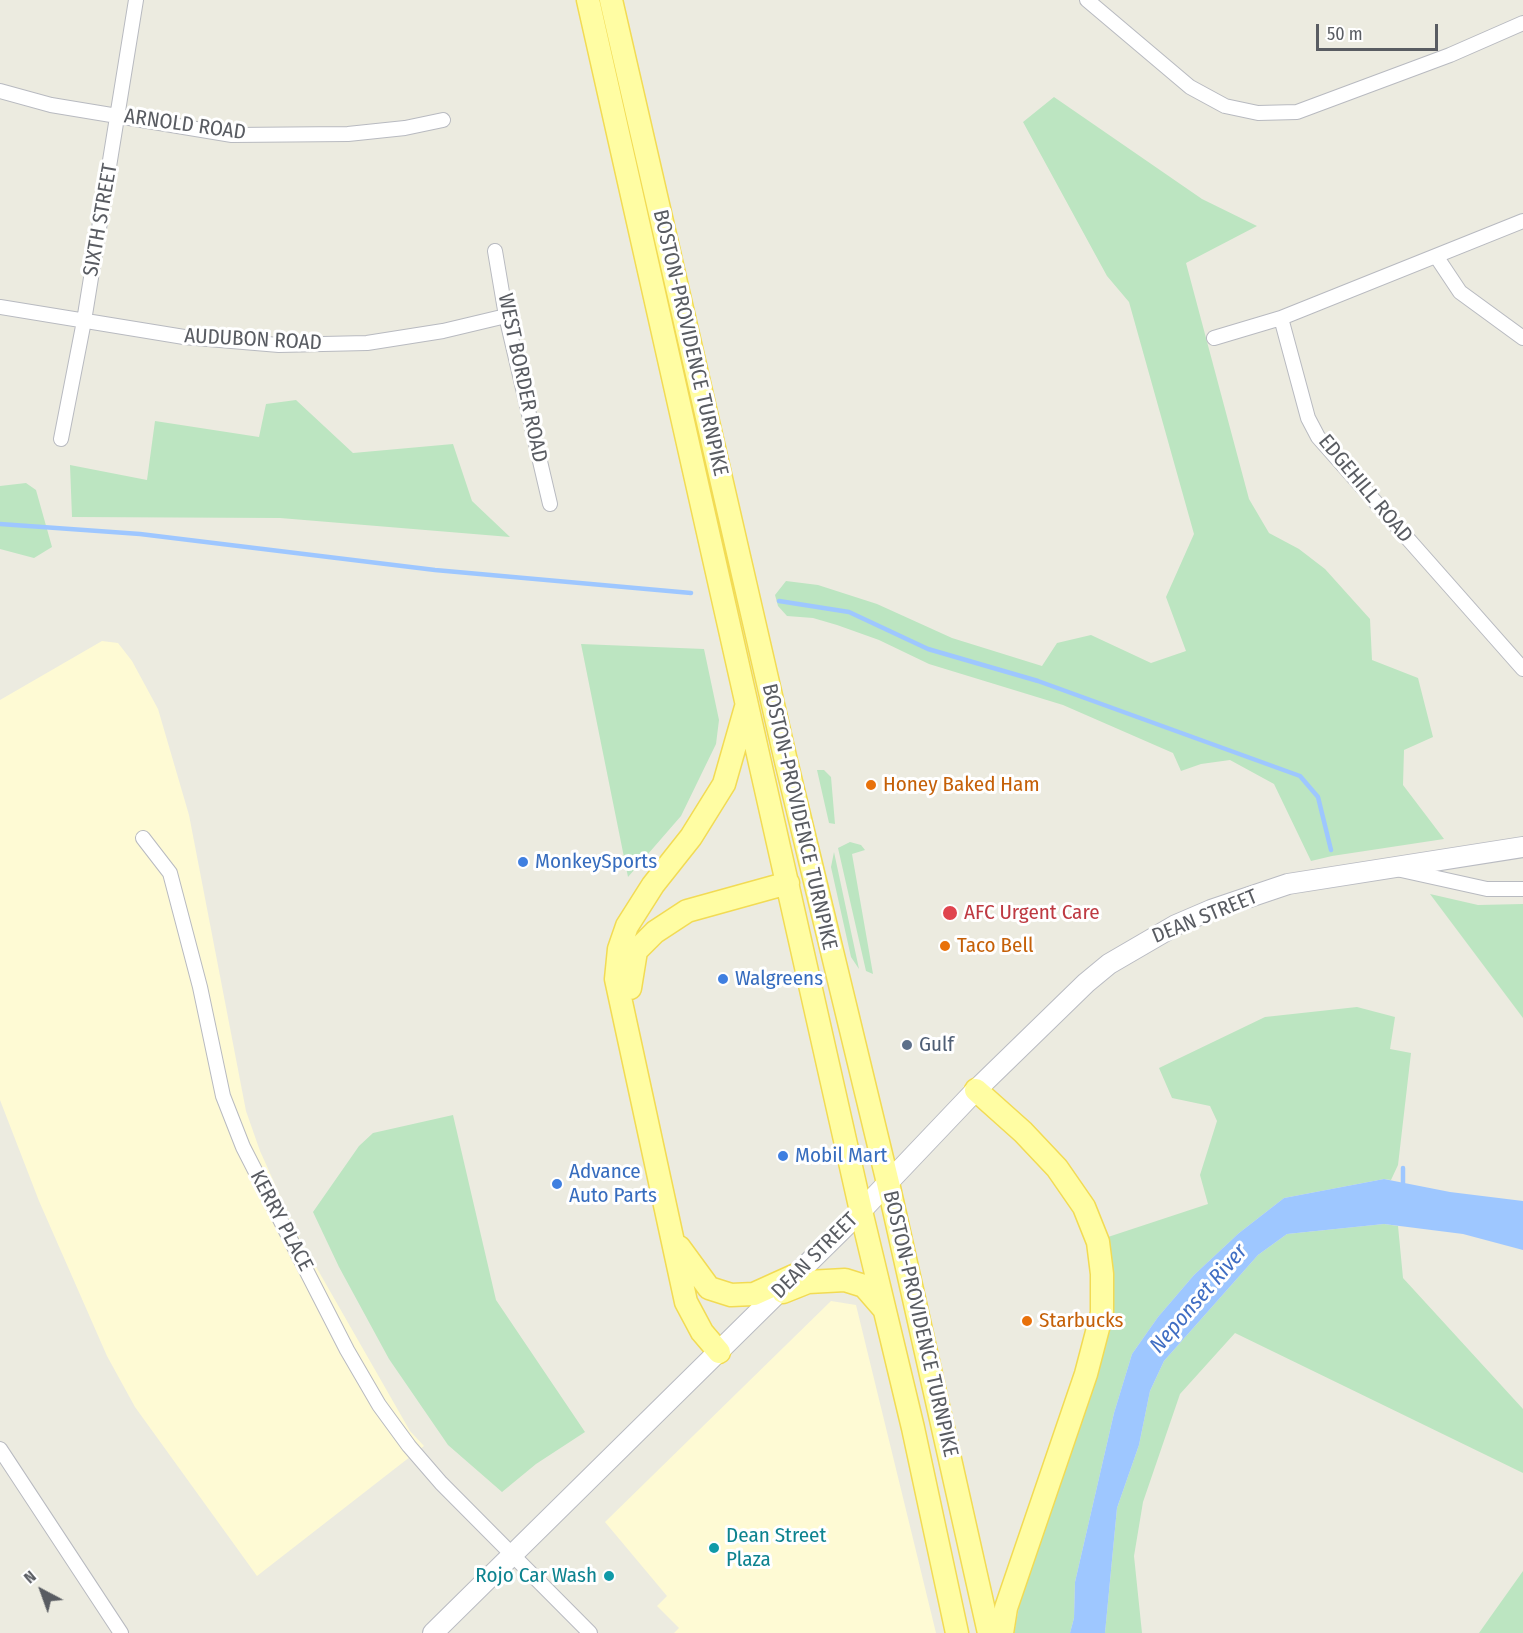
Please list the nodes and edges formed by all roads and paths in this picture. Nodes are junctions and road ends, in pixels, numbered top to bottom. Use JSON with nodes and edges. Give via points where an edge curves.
{"nodes":[{"id":1,"x":136,"y":0,"type":"edge"},
{"id":2,"x":588,"y":0,"type":"edge"},
{"id":3,"x":611,"y":0,"type":"edge"},
{"id":4,"x":1087,"y":0,"type":"edge"},
{"id":5,"x":1110,"y":0,"type":"edge"},
{"id":6,"x":1100,"y":11,"type":"junction"},
{"id":7,"x":1523,"y":23,"type":"edge"},
{"id":8,"x":0,"y":91,"type":"edge"},
{"id":9,"x":119,"y":115,"type":"junction"},
{"id":10,"x":442,"y":120,"type":"dead end"},
{"id":11,"x":1523,"y":222,"type":"edge"},
{"id":12,"x":495,"y":251,"type":"dead end"},
{"id":13,"x":1436,"y":256,"type":"junction"},
{"id":14,"x":0,"y":307,"type":"edge"},
{"id":15,"x":506,"y":316,"type":"junction"},
{"id":16,"x":1281,"y":318,"type":"junction"},
{"id":17,"x":84,"y":321,"type":"junction"},
{"id":18,"x":1214,"y":338,"type":"dead end"},
{"id":19,"x":1523,"y":338,"type":"edge"},
{"id":20,"x":61,"y":439,"type":"dead end"},
{"id":21,"x":550,"y":504,"type":"dead end"},
{"id":22,"x":1523,"y":669,"type":"edge"},
{"id":23,"x":747,"y":703,"type":"junction"},
{"id":24,"x":143,"y":838,"type":"dead end"},
{"id":25,"x":1523,"y":847,"type":"edge"},
{"id":26,"x":1392,"y":868,"type":"junction"},
{"id":27,"x":788,"y":883,"type":"junction"},
{"id":28,"x":1523,"y":889,"type":"edge"},
{"id":29,"x":631,"y":1047,"type":"junction"},
{"id":30,"x":976,"y":1090,"type":"junction"},
{"id":31,"x":888,"y":1183,"type":"junction"},
{"id":32,"x":861,"y":1211,"type":"junction"},
{"id":33,"x":672,"y":1236,"type":"junction"},
{"id":34,"x":796,"y":1275,"type":"junction"},
{"id":35,"x":776,"y":1295,"type":"junction"},
{"id":36,"x":885,"y":1311,"type":"junction"},
{"id":37,"x":719,"y":1352,"type":"junction"},
{"id":38,"x":1,"y":1452,"type":"edge"},
{"id":39,"x":513,"y":1556,"type":"junction"},
{"id":40,"x":121,"y":1633,"type":"edge"},
{"id":41,"x":433,"y":1633,"type":"edge"},
{"id":42,"x":590,"y":1633,"type":"edge"},
{"id":43,"x":957,"y":1633,"type":"edge"},
{"id":44,"x":989,"y":1633,"type":"edge"},
{"id":45,"x":1002,"y":1633,"type":"edge"}],
"edges":[{"from":1,"to":9,"type":"street","name":"SIXTH STREET"},
{"from":2,"to":23,"type":"main road","name":"BOSTON-PROVIDENCE TURNPIKE"},
{"from":3,"to":31,"type":"main road","name":"BOSTON-PROVIDENCE TURNPIKE","via":[[783,751]]},
{"from":4,"to":6,"type":"street"},
{"from":5,"to":6,"type":"street"},
{"from":6,"to":7,"type":"street","via":[[1190,87],[1225,106],[1278,114],[1297,112],[1450,55]]},
{"from":8,"to":9,"type":"street","name":"ARNOLD ROAD","via":[[51,105]]},
{"from":9,"to":10,"type":"street","name":"ARNOLD ROAD","via":[[232,135],[348,134]]},
{"from":9,"to":17,"type":"street","name":"SIXTH STREET"},
{"from":11,"to":13,"type":"street"},
{"from":12,"to":15,"type":"street","name":"WEST BORDER ROAD"},
{"from":13,"to":16,"type":"street"},
{"from":13,"to":19,"type":"street","via":[[1460,292]]},
{"from":14,"to":17,"type":"street","name":"AUDUBON ROAD"},
{"from":15,"to":17,"type":"street","name":"AUDUBON ROAD","via":[[368,343],[279,345],[184,338]]},
{"from":15,"to":21,"type":"street","name":"WEST BORDER ROAD"},
{"from":16,"to":18,"type":"street"},
{"from":16,"to":22,"type":"street","name":"EDGEHILL ROAD","via":[[1308,418],[1318,437]]},
{"from":17,"to":20,"type":"street","name":"SIXTH STREET"},
{"from":23,"to":27,"type":"main road","name":"BOSTON-PROVIDENCE TURNPIKE"},
{"from":23,"to":29,"type":"main road","via":[[724,784],[691,837],[653,885],[627,926],[619,949],[616,979]]},
{"from":24,"to":39,"type":"street","name":"KERRY PLACE","via":[[170,873],[223,1096],[246,1155],[379,1405],[441,1483]]},
{"from":25,"to":26,"type":"main road","name":"DEAN STREET"},
{"from":26,"to":28,"type":"street","name":"DEAN STREET","via":[[1487,889]]},
{"from":26,"to":30,"type":"main road","name":"DEAN STREET","via":[[1288,884],[1210,910],[1167,930],[1109,964],[1086,983]]},
{"from":27,"to":29,"type":"main road","via":[[687,911],[655,932],[636,951],[631,969]]},
{"from":27,"to":32,"type":"main road","name":"BOSTON-PROVIDENCE TURNPIKE"},
{"from":29,"to":33,"type":"main road"},
{"from":30,"to":31,"type":"main road","name":"DEAN STREET"},
{"from":30,"to":45,"type":"main road","via":[[1057,1168],[1084,1207],[1098,1242],[1102,1274],[1102,1313],[1086,1374],[1006,1608]]},
{"from":31,"to":32,"type":"main road","name":"DEAN STREET"},
{"from":31,"to":44,"type":"main road","name":"BOSTON-PROVIDENCE TURNPIKE"},
{"from":32,"to":34,"type":"main road","name":"DEAN STREET"},
{"from":32,"to":36,"type":"main road","name":"BOSTON-PROVIDENCE TURNPIKE"},
{"from":33,"to":34,"type":"main road","via":[[709,1288],[731,1295],[754,1294]]},
{"from":33,"to":37,"type":"main road","via":[[686,1302],[702,1332]]},
{"from":34,"to":35,"type":"main road","name":"DEAN STREET"},
{"from":35,"to":36,"type":"main road","via":[[808,1282],[845,1280],[864,1286]]},
{"from":35,"to":37,"type":"main road","name":"DEAN STREET"},
{"from":36,"to":43,"type":"main road","name":"BOSTON-PROVIDENCE TURNPIKE"},
{"from":37,"to":39,"type":"main road","name":"DEAN STREET"},
{"from":38,"to":40,"type":"street"},
{"from":39,"to":41,"type":"main road","name":"DEAN STREET"},
{"from":39,"to":42,"type":"street","name":"KERRY PLACE"}]}
